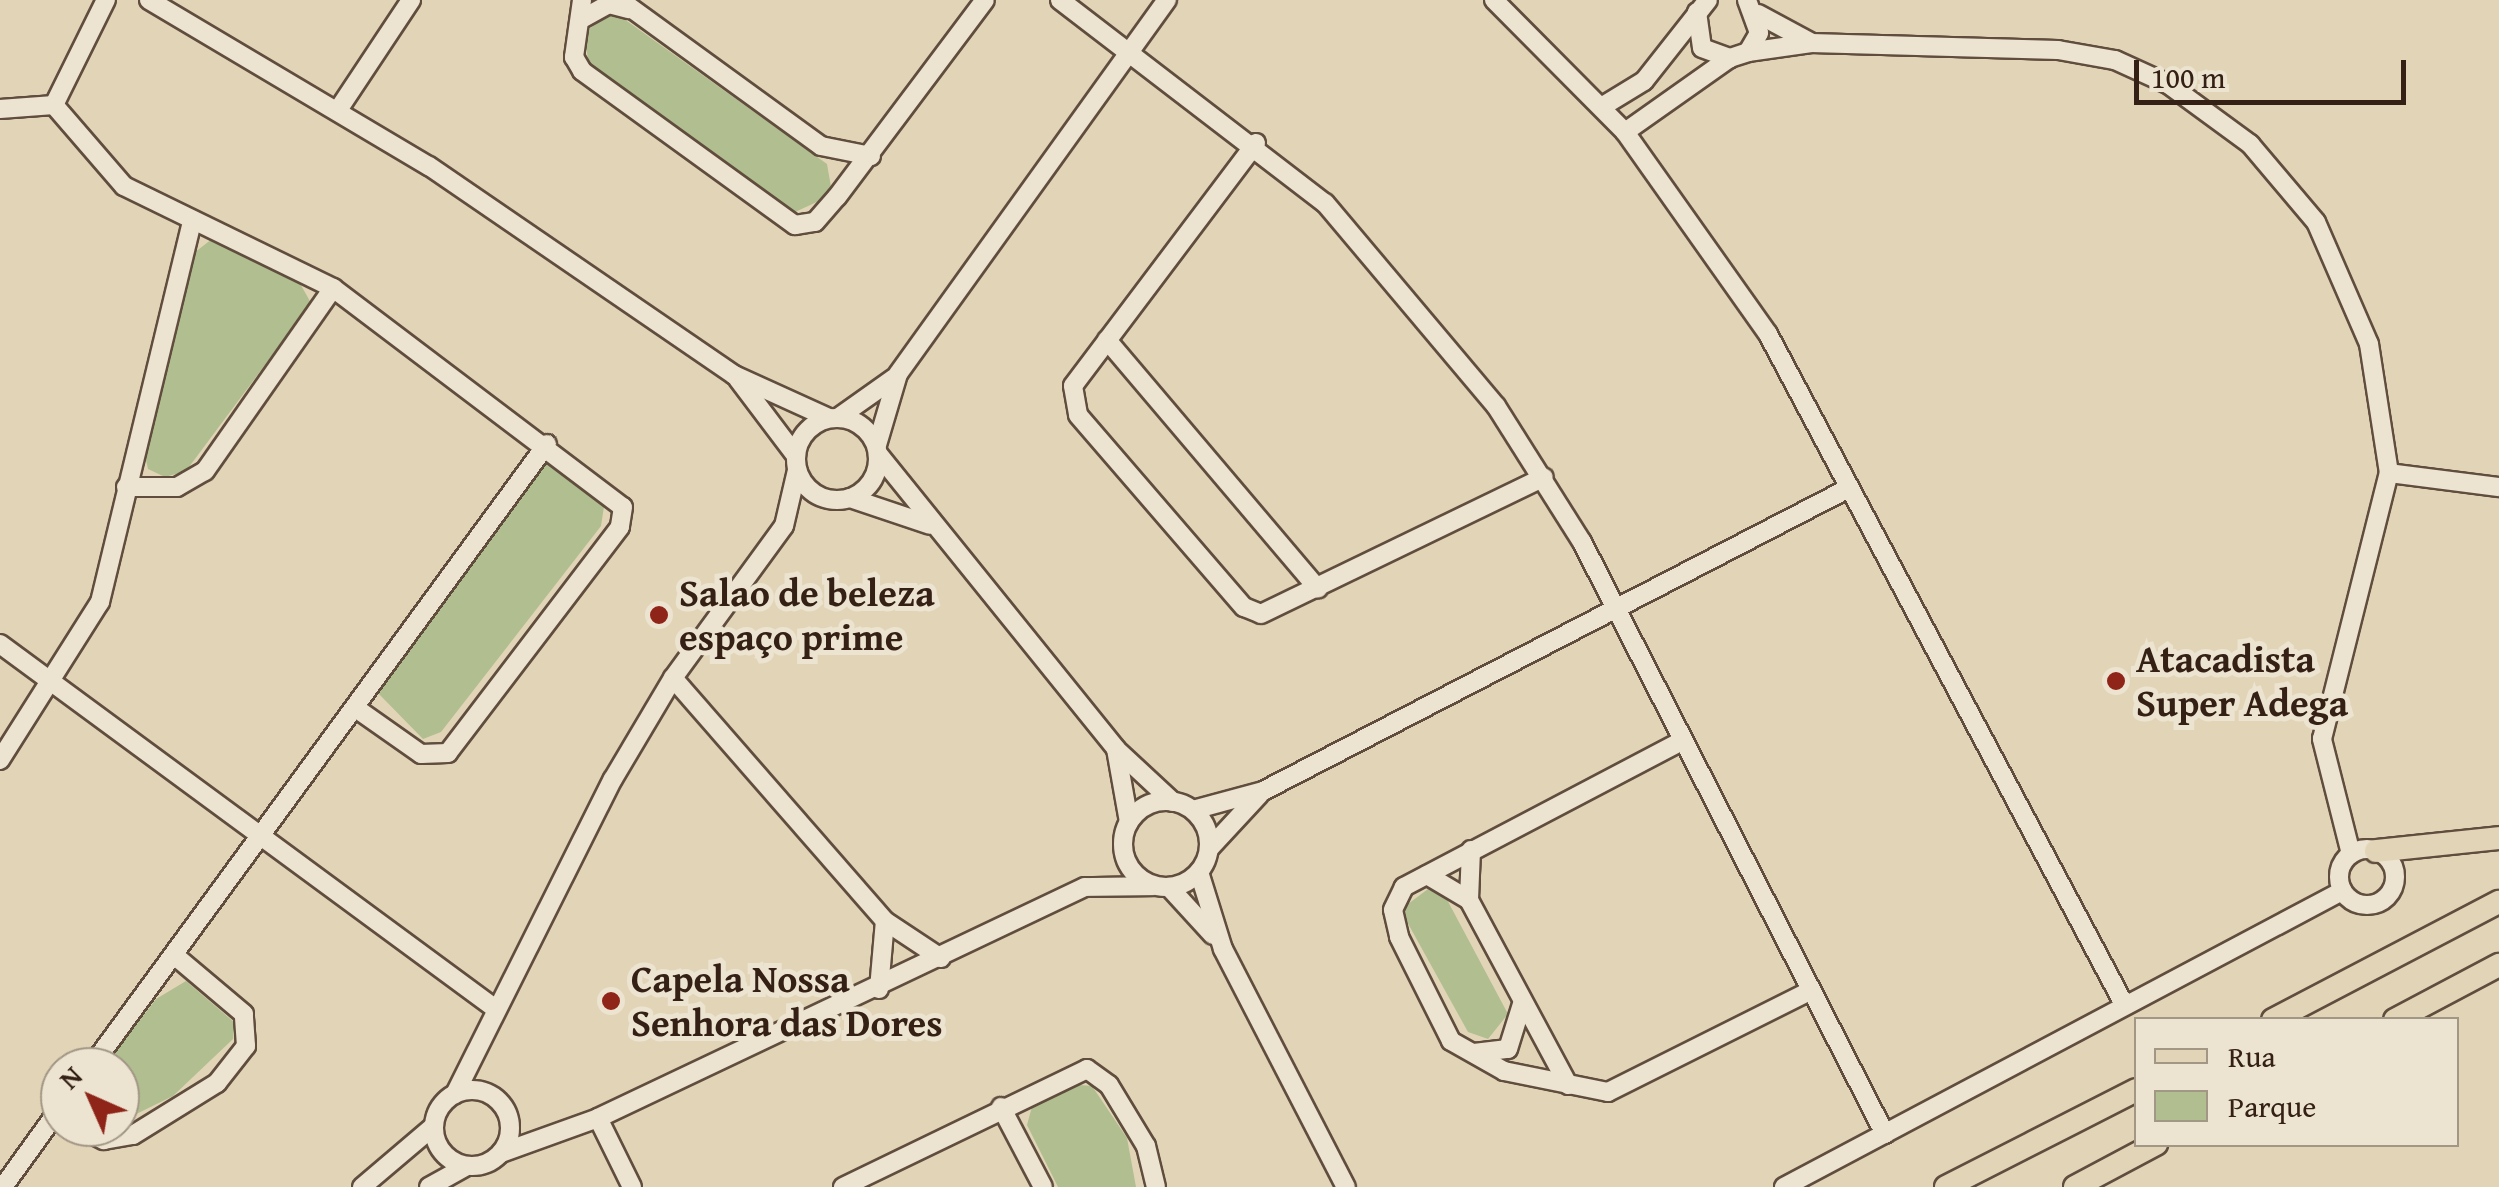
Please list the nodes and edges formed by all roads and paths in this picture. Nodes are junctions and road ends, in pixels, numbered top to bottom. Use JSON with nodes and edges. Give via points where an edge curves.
{"nodes":[{"id":1,"x":106,"y":0,"type":"edge"},
{"id":2,"x":149,"y":0,"type":"edge"},
{"id":3,"x":411,"y":0,"type":"edge"},
{"id":4,"x":582,"y":0,"type":"edge"},
{"id":5,"x":620,"y":0,"type":"edge"},
{"id":6,"x":985,"y":0,"type":"edge"},
{"id":7,"x":1060,"y":0,"type":"edge"},
{"id":8,"x":1166,"y":0,"type":"edge"},
{"id":9,"x":1494,"y":0,"type":"edge"},
{"id":10,"x":1702,"y":4,"type":"edge"},
{"id":11,"x":1753,"y":7,"type":"edge"},
{"id":12,"x":638,"y":14,"type":"junction"},
{"id":13,"x":580,"y":20,"type":"junction"},
{"id":14,"x":1811,"y":42,"type":"junction"},
{"id":15,"x":1129,"y":49,"type":"junction"},
{"id":16,"x":1739,"y":56,"type":"junction"},
{"id":17,"x":54,"y":105,"type":"junction"},
{"id":18,"x":1602,"y":106,"type":"junction"},
{"id":19,"x":0,"y":109,"type":"edge"},
{"id":20,"x":338,"y":110,"type":"junction"},
{"id":21,"x":1625,"y":132,"type":"junction"},
{"id":22,"x":1256,"y":143,"type":"junction"},
{"id":23,"x":822,"y":146,"type":"junction"},
{"id":24,"x":871,"y":156,"type":"junction"},
{"id":25,"x":838,"y":197,"type":"junction"},
{"id":26,"x":192,"y":223,"type":"junction"},
{"id":27,"x":333,"y":288,"type":"junction"},
{"id":28,"x":1108,"y":340,"type":"junction"},
{"id":29,"x":898,"y":374,"type":"junction"},
{"id":30,"x":734,"y":375,"type":"junction"},
{"id":31,"x":834,"y":418,"type":"junction"},
{"id":32,"x":547,"y":444,"type":"junction"},
{"id":33,"x":878,"y":450,"type":"junction"},
{"id":34,"x":796,"y":463,"type":"junction"},
{"id":35,"x":2388,"y":473,"type":"junction"},
{"id":36,"x":1544,"y":477,"type":"junction"},
{"id":37,"x":2498,"y":484,"type":"edge"},
{"id":38,"x":126,"y":486,"type":"junction"},
{"id":39,"x":1849,"y":488,"type":"junction"},
{"id":40,"x":850,"y":498,"type":"junction"},
{"id":41,"x":931,"y":525,"type":"junction"},
{"id":42,"x":1318,"y":590,"type":"junction"},
{"id":43,"x":1614,"y":609,"type":"junction"},
{"id":44,"x":0,"y":644,"type":"edge"},
{"id":45,"x":673,"y":678,"type":"junction"},
{"id":46,"x":54,"y":686,"type":"junction"},
{"id":47,"x":357,"y":709,"type":"junction"},
{"id":48,"x":1678,"y":743,"type":"junction"},
{"id":49,"x":1116,"y":748,"type":"junction"},
{"id":50,"x":0,"y":760,"type":"edge"},
{"id":51,"x":1263,"y":791,"type":"junction"},
{"id":52,"x":1173,"y":802,"type":"junction"},
{"id":53,"x":1193,"y":810,"type":"junction"},
{"id":54,"x":1129,"y":822,"type":"junction"},
{"id":55,"x":262,"y":837,"type":"junction"},
{"id":56,"x":2499,"y":838,"type":"edge"},
{"id":57,"x":1209,"y":848,"type":"junction"},
{"id":58,"x":1471,"y":850,"type":"junction"},
{"id":59,"x":2376,"y":851,"type":"junction"},
{"id":60,"x":2351,"y":854,"type":"junction"},
{"id":61,"x":1200,"y":872,"type":"junction"},
{"id":62,"x":1427,"y":875,"type":"junction"},
{"id":63,"x":1161,"y":887,"type":"junction"},
{"id":64,"x":2342,"y":891,"type":"junction"},
{"id":65,"x":1469,"y":900,"type":"junction"},
{"id":66,"x":2499,"y":902,"type":"edge"},
{"id":67,"x":885,"y":921,"type":"junction"},
{"id":68,"x":1223,"y":948,"type":"junction"},
{"id":69,"x":174,"y":956,"type":"junction"},
{"id":70,"x":941,"y":958,"type":"junction"},
{"id":71,"x":2499,"y":965,"type":"edge"},
{"id":72,"x":879,"y":990,"type":"junction"},
{"id":73,"x":1808,"y":992,"type":"junction"},
{"id":74,"x":1522,"y":998,"type":"junction"},
{"id":75,"x":2124,"y":1004,"type":"junction"},
{"id":76,"x":492,"y":1007,"type":"junction"},
{"id":77,"x":2279,"y":1017,"type":"edge"},
{"id":78,"x":2401,"y":1017,"type":"edge"},
{"id":79,"x":106,"y":1047,"type":"edge"},
{"id":80,"x":1459,"y":1051,"type":"junction"},
{"id":81,"x":1568,"y":1085,"type":"junction"},
{"id":82,"x":2134,"y":1091,"type":"edge"},
{"id":83,"x":455,"y":1094,"type":"junction"},
{"id":84,"x":1001,"y":1107,"type":"junction"},
{"id":85,"x":598,"y":1118,"type":"junction"},
{"id":86,"x":434,"y":1126,"type":"junction"},
{"id":87,"x":140,"y":1131,"type":"edge"},
{"id":88,"x":1885,"y":1134,"type":"junction"},
{"id":89,"x":40,"y":1137,"type":"edge"},
{"id":90,"x":2150,"y":1147,"type":"edge"},
{"id":91,"x":501,"y":1153,"type":"junction"},
{"id":92,"x":467,"y":1166,"type":"junction"},
{"id":93,"x":3,"y":1187,"type":"edge"},
{"id":94,"x":362,"y":1187,"type":"edge"},
{"id":95,"x":429,"y":1187,"type":"edge"},
{"id":96,"x":632,"y":1187,"type":"edge"},
{"id":97,"x":844,"y":1187,"type":"edge"},
{"id":98,"x":1043,"y":1187,"type":"edge"},
{"id":99,"x":1156,"y":1187,"type":"edge"},
{"id":100,"x":1346,"y":1187,"type":"edge"},
{"id":101,"x":1784,"y":1187,"type":"edge"},
{"id":102,"x":1946,"y":1187,"type":"edge"},
{"id":103,"x":2076,"y":1187,"type":"edge"}],
"edges":[{"from":1,"to":17,"type":"street"},
{"from":2,"to":20,"type":"street"},
{"from":3,"to":20,"type":"street"},
{"from":4,"to":13,"type":"street"},
{"from":5,"to":12,"type":"street"},
{"from":6,"to":24,"type":"street"},
{"from":7,"to":15,"type":"street"},
{"from":8,"to":15,"type":"street"},
{"from":9,"to":18,"type":"street"},
{"from":10,"to":16,"type":"street","via":[[1702,48]]},
{"from":10,"to":18,"type":"street","via":[[1644,81]]},
{"from":11,"to":14,"type":"street"},
{"from":11,"to":16,"type":"street"},
{"from":12,"to":13,"type":"street","via":[[608,4]]},
{"from":12,"to":23,"type":"street"},
{"from":13,"to":25,"type":"street","via":[[574,58],[582,71],[787,223],[815,222]]},
{"from":14,"to":16,"type":"street"},
{"from":14,"to":35,"type":"street","via":[[2085,53],[2140,70],[2210,109],[2285,180],[2345,277],[2369,344]]},
{"from":15,"to":22,"type":"street"},
{"from":15,"to":29,"type":"street"},
{"from":16,"to":21,"type":"street"},
{"from":17,"to":19,"type":"street"},
{"from":17,"to":26,"type":"street","via":[[102,168]]},
{"from":18,"to":21,"type":"street"},
{"from":20,"to":30,"type":"street"},
{"from":21,"to":39,"type":"street","via":[[1768,334]]},
{"from":22,"to":28,"type":"street"},
{"from":22,"to":36,"type":"street","via":[[1383,264]]},
{"from":23,"to":24,"type":"street"},
{"from":23,"to":25,"type":"street","via":[[836,162]]},
{"from":24,"to":25,"type":"street"},
{"from":26,"to":27,"type":"street"},
{"from":26,"to":38,"type":"street"},
{"from":27,"to":32,"type":"street"},
{"from":27,"to":38,"type":"street","via":[[205,470],[177,488]]},
{"from":28,"to":42,"type":"street"},
{"from":28,"to":42,"type":"street","via":[[1073,386],[1078,415],[1244,607],[1271,612]]},
{"from":29,"to":31,"type":"street"},
{"from":29,"to":33,"type":"street"},
{"from":30,"to":31,"type":"street"},
{"from":30,"to":34,"type":"street"},
{"from":31,"to":33,"type":"street","via":[[862,425]]},
{"from":31,"to":34,"type":"street","via":[[806,432]]},
{"from":32,"to":47,"type":"street"},
{"from":32,"to":47,"type":"street","via":[[618,498],[620,527],[448,753],[421,754]]},
{"from":33,"to":40,"type":"street","via":[[872,482]]},
{"from":33,"to":41,"type":"street"},
{"from":34,"to":40,"type":"street","via":[[813,493]]},
{"from":34,"to":45,"type":"street","via":[[774,543]]},
{"from":35,"to":37,"type":"street"},
{"from":35,"to":60,"type":"street","via":[[2322,739]]},
{"from":36,"to":42,"type":"street"},
{"from":36,"to":43,"type":"street"},
{"from":38,"to":46,"type":"street","via":[[100,602]]},
{"from":39,"to":43,"type":"street"},
{"from":39,"to":75,"type":"street"},
{"from":40,"to":41,"type":"street"},
{"from":41,"to":49,"type":"street","via":[[1047,652]]},
{"from":43,"to":48,"type":"street"},
{"from":43,"to":51,"type":"street"},
{"from":44,"to":46,"type":"street"},
{"from":45,"to":67,"type":"street"},
{"from":45,"to":76,"type":"street"},
{"from":46,"to":50,"type":"street"},
{"from":46,"to":55,"type":"street"},
{"from":47,"to":55,"type":"street"},
{"from":48,"to":58,"type":"street"},
{"from":48,"to":73,"type":"street"},
{"from":49,"to":52,"type":"street"},
{"from":49,"to":54,"type":"street"},
{"from":51,"to":53,"type":"street"},
{"from":51,"to":57,"type":"street"},
{"from":52,"to":53,"type":"street"},
{"from":52,"to":54,"type":"street","via":[[1147,806]]},
{"from":53,"to":57,"type":"street"},
{"from":54,"to":63,"type":"street","via":[[1124,856]]},
{"from":55,"to":69,"type":"street"},
{"from":55,"to":76,"type":"street"},
{"from":56,"to":59,"type":"main road"},
{"from":57,"to":61,"type":"street"},
{"from":58,"to":62,"type":"street"},
{"from":58,"to":65,"type":"street"},
{"from":59,"to":60,"type":"street"},
{"from":59,"to":64,"type":"street","via":[[2395,875],[2388,895],[2359,904]]},
{"from":60,"to":64,"type":"street","via":[[2341,867]]},
{"from":61,"to":63,"type":"street"},
{"from":61,"to":68,"type":"street"},
{"from":62,"to":65,"type":"street"},
{"from":62,"to":80,"type":"street","via":[[1396,899],[1395,923]]},
{"from":63,"to":68,"type":"street"},
{"from":63,"to":70,"type":"street","via":[[1085,887]]},
{"from":64,"to":75,"type":"street"},
{"from":65,"to":74,"type":"street"},
{"from":66,"to":77,"type":"main road"},
{"from":67,"to":70,"type":"street"},
{"from":67,"to":72,"type":"street"},
{"from":68,"to":100,"type":"street"},
{"from":69,"to":79,"type":"street"},
{"from":69,"to":87,"type":"street","via":[[244,1014],[246,1046],[217,1083]]},
{"from":70,"to":72,"type":"street"},
{"from":71,"to":78,"type":"main road"},
{"from":72,"to":85,"type":"street"},
{"from":73,"to":81,"type":"street","via":[[1622,1090]]},
{"from":73,"to":88,"type":"street"},
{"from":74,"to":80,"type":"street","via":[[1519,1035],[1508,1049]]},
{"from":74,"to":81,"type":"street"},
{"from":75,"to":88,"type":"street"},
{"from":76,"to":83,"type":"street"},
{"from":80,"to":81,"type":"street"},
{"from":82,"to":102,"type":"main road"},
{"from":83,"to":86,"type":"street"},
{"from":83,"to":91,"type":"street","via":[[484,1091],[506,1110]]},
{"from":84,"to":97,"type":"street"},
{"from":84,"to":98,"type":"street"},
{"from":84,"to":99,"type":"street","via":[[1071,1072],[1098,1074],[1146,1146]]},
{"from":85,"to":91,"type":"street"},
{"from":85,"to":96,"type":"street"},
{"from":86,"to":92,"type":"street","via":[[442,1152]]},
{"from":86,"to":94,"type":"street"},
{"from":88,"to":101,"type":"street"},
{"from":89,"to":93,"type":"street"},
{"from":90,"to":103,"type":"main road"},
{"from":91,"to":92,"type":"street"},
{"from":92,"to":95,"type":"street"}]}
